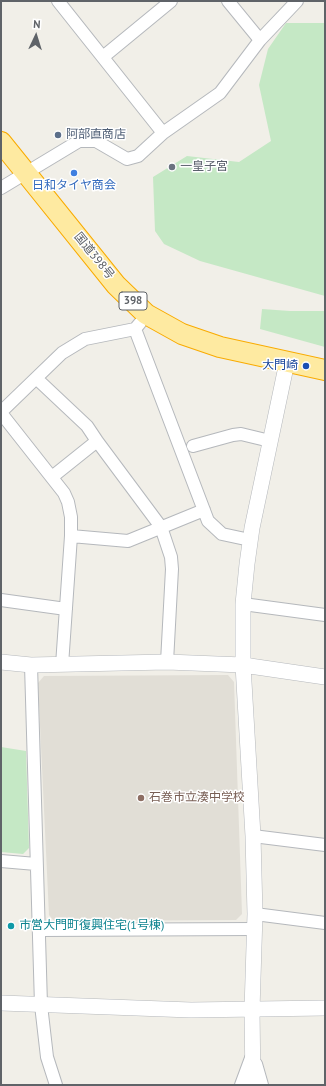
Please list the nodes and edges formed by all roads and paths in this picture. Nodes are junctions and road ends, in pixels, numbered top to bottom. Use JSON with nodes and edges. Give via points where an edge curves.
{"nodes":[{"id":1,"x":58,"y":1,"type":"edge"},
{"id":2,"x":171,"y":1,"type":"edge"},
{"id":3,"x":228,"y":1,"type":"edge"},
{"id":4,"x":298,"y":1,"type":"edge"},
{"id":5,"x":260,"y":40,"type":"junction"},
{"id":6,"x":103,"y":57,"type":"junction"},
{"id":7,"x":163,"y":133,"type":"junction"},
{"id":8,"x":1,"y":142,"type":"edge"},
{"id":9,"x":26,"y":174,"type":"junction"},
{"id":10,"x":1,"y":188,"type":"edge"},
{"id":11,"x":141,"y":321,"type":"junction"},
{"id":12,"x":287,"y":362,"type":"junction"},
{"id":13,"x":325,"y":370,"type":"edge"},
{"id":14,"x":36,"y":378,"type":"junction"},
{"id":15,"x":1,"y":413,"type":"edge"},
{"id":16,"x":97,"y":440,"type":"junction"},
{"id":17,"x":270,"y":441,"type":"junction"},
{"id":18,"x":193,"y":446,"type":"dead end"},
{"id":19,"x":52,"y":477,"type":"junction"},
{"id":20,"x":204,"y":510,"type":"junction"},
{"id":21,"x":161,"y":527,"type":"junction"},
{"id":22,"x":71,"y":536,"type":"junction"},
{"id":23,"x":250,"y":540,"type":"junction"},
{"id":24,"x":1,"y":600,"type":"edge"},
{"id":25,"x":243,"y":604,"type":"junction"},
{"id":26,"x":66,"y":609,"type":"junction"},
{"id":27,"x":325,"y":615,"type":"edge"},
{"id":28,"x":1,"y":662,"type":"edge"},
{"id":29,"x":167,"y":662,"type":"junction"},
{"id":30,"x":31,"y":665,"type":"junction"},
{"id":31,"x":62,"y":665,"type":"junction"},
{"id":32,"x":243,"y":665,"type":"junction"},
{"id":33,"x":325,"y":677,"type":"edge"},
{"id":34,"x":253,"y":836,"type":"junction"},
{"id":35,"x":325,"y":845,"type":"edge"},
{"id":36,"x":1,"y":861,"type":"edge"},
{"id":37,"x":36,"y":864,"type":"junction"},
{"id":38,"x":255,"y":914,"type":"junction"},
{"id":39,"x":325,"y":923,"type":"edge"},
{"id":40,"x":255,"y":929,"type":"junction"},
{"id":41,"x":39,"y":930,"type":"junction"},
{"id":42,"x":1,"y":1003,"type":"edge"},
{"id":43,"x":42,"y":1004,"type":"junction"},
{"id":44,"x":325,"y":1008,"type":"edge"},
{"id":45,"x":252,"y":1010,"type":"junction"},
{"id":46,"x":253,"y":1055,"type":"junction"},
{"id":47,"x":56,"y":1085,"type":"edge"},
{"id":48,"x":241,"y":1085,"type":"edge"},
{"id":49,"x":253,"y":1085,"type":"edge"},
{"id":50,"x":262,"y":1085,"type":"edge"}],
"edges":[{"from":1,"to":6,"type":"street"},
{"from":2,"to":6,"type":"street"},
{"from":3,"to":5,"type":"street"},
{"from":4,"to":5,"type":"street"},
{"from":5,"to":7,"type":"street","via":[[220,93]]},
{"from":6,"to":7,"type":"street"},
{"from":7,"to":9,"type":"street","via":[[138,156],[127,159],[96,141],[79,141]]},
{"from":8,"to":9,"type":"highway","name":"国道398号","number":"398"},
{"from":9,"to":10,"type":"street"},
{"from":9,"to":11,"type":"highway","name":"国道398号","number":"398","via":[[116,284]]},
{"from":11,"to":12,"type":"highway","name":"国道398号","number":"398","via":[[220,346]]},
{"from":11,"to":14,"type":"street","via":[[85,339],[62,353]]},
{"from":11,"to":20,"type":"street"},
{"from":12,"to":13,"type":"highway","name":"国道398号","number":"398"},
{"from":12,"to":17,"type":"street"},
{"from":14,"to":15,"type":"street"},
{"from":14,"to":16,"type":"street","via":[[87,426]]},
{"from":15,"to":19,"type":"street"},
{"from":16,"to":19,"type":"street"},
{"from":16,"to":21,"type":"street"},
{"from":17,"to":18,"type":"street","via":[[233,434]]},
{"from":17,"to":23,"type":"street"},
{"from":19,"to":22,"type":"street","via":[[68,502]]},
{"from":20,"to":21,"type":"street"},
{"from":20,"to":23,"type":"street","via":[[208,521],[222,534]]},
{"from":21,"to":22,"type":"street","via":[[128,541]]},
{"from":21,"to":29,"type":"street","via":[[171,557],[172,569]]},
{"from":22,"to":26,"type":"street"},
{"from":23,"to":25,"type":"street"},
{"from":24,"to":26,"type":"street"},
{"from":25,"to":27,"type":"street"},
{"from":25,"to":32,"type":"street"},
{"from":26,"to":31,"type":"street"},
{"from":28,"to":30,"type":"street"},
{"from":29,"to":31,"type":"street"},
{"from":29,"to":32,"type":"street"},
{"from":30,"to":31,"type":"street"},
{"from":30,"to":37,"type":"street"},
{"from":32,"to":33,"type":"street"},
{"from":32,"to":34,"type":"street"},
{"from":34,"to":35,"type":"street"},
{"from":34,"to":38,"type":"street"},
{"from":36,"to":37,"type":"street"},
{"from":37,"to":41,"type":"street"},
{"from":38,"to":39,"type":"street"},
{"from":38,"to":40,"type":"street"},
{"from":40,"to":41,"type":"street"},
{"from":40,"to":45,"type":"street"},
{"from":41,"to":43,"type":"street"},
{"from":42,"to":43,"type":"street"},
{"from":43,"to":45,"type":"street"},
{"from":43,"to":47,"type":"street","via":[[47,1058]]},
{"from":44,"to":45,"type":"street"},
{"from":45,"to":46,"type":"street"},
{"from":46,"to":48,"type":"street"},
{"from":46,"to":49,"type":"street"},
{"from":46,"to":50,"type":"street"}]}
